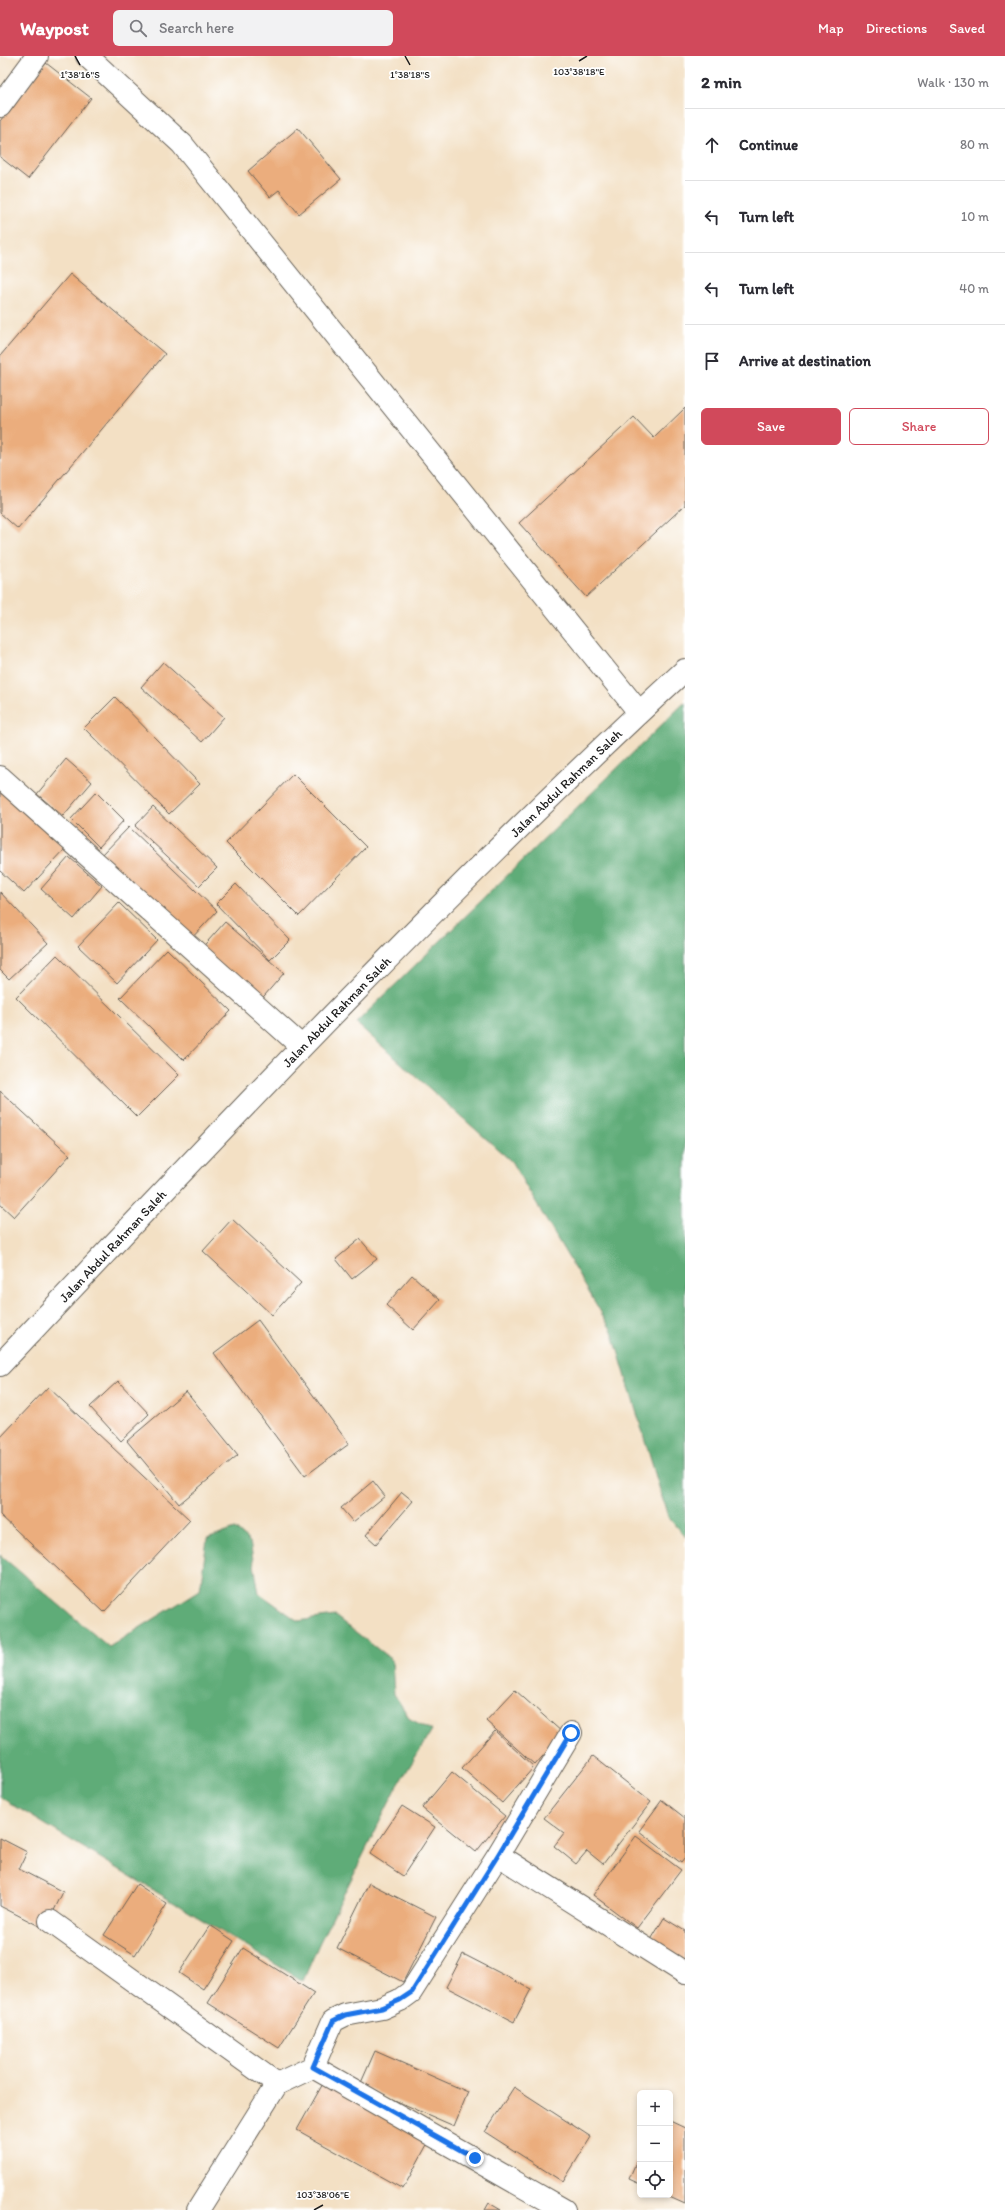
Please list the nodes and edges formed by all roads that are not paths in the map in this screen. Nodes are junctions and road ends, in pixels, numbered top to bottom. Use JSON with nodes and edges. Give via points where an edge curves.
{"nodes":[{"id":1,"x":37,"y":56,"type":"edge"},
{"id":2,"x":87,"y":56,"type":"edge"},
{"id":3,"x":0,"y":106,"type":"edge"},
{"id":4,"x":685,"y":670,"type":"edge"},
{"id":5,"x":639,"y":712,"type":"junction"},
{"id":6,"x":0,"y":777,"type":"edge"},
{"id":7,"x":301,"y":1046,"type":"junction"},
{"id":8,"x":0,"y":1364,"type":"edge"},
{"id":9,"x":571,"y":1733,"type":"dead end"},
{"id":10,"x":498,"y":1855,"type":"junction"},
{"id":11,"x":50,"y":1921,"type":"dead end"},
{"id":12,"x":685,"y":1973,"type":"edge"},
{"id":13,"x":313,"y":2067,"type":"junction"},
{"id":14,"x":277,"y":2084,"type":"junction"},
{"id":15,"x":198,"y":2210,"type":"edge"},
{"id":16,"x":564,"y":2210,"type":"edge"}],
"edges":[{"from":1,"to":3,"type":"street"},
{"from":2,"to":5,"type":"street","via":[[182,144]]},
{"from":4,"to":5,"type":"street","name":"Jalan Abdul Rahman Saleh"},
{"from":5,"to":7,"type":"street","name":"Jalan Abdul Rahman Saleh","via":[[587,760]]},
{"from":6,"to":7,"type":"street"},
{"from":7,"to":8,"type":"street","name":"Jalan Abdul Rahman Saleh"},
{"from":9,"to":10,"type":"street"},
{"from":10,"to":12,"type":"street"},
{"from":10,"to":13,"type":"street","via":[[412,1992],[382,2008],[345,2015],[333,2021]]},
{"from":11,"to":14,"type":"street"},
{"from":13,"to":14,"type":"street"},
{"from":13,"to":16,"type":"street"},
{"from":14,"to":15,"type":"street"}]}
